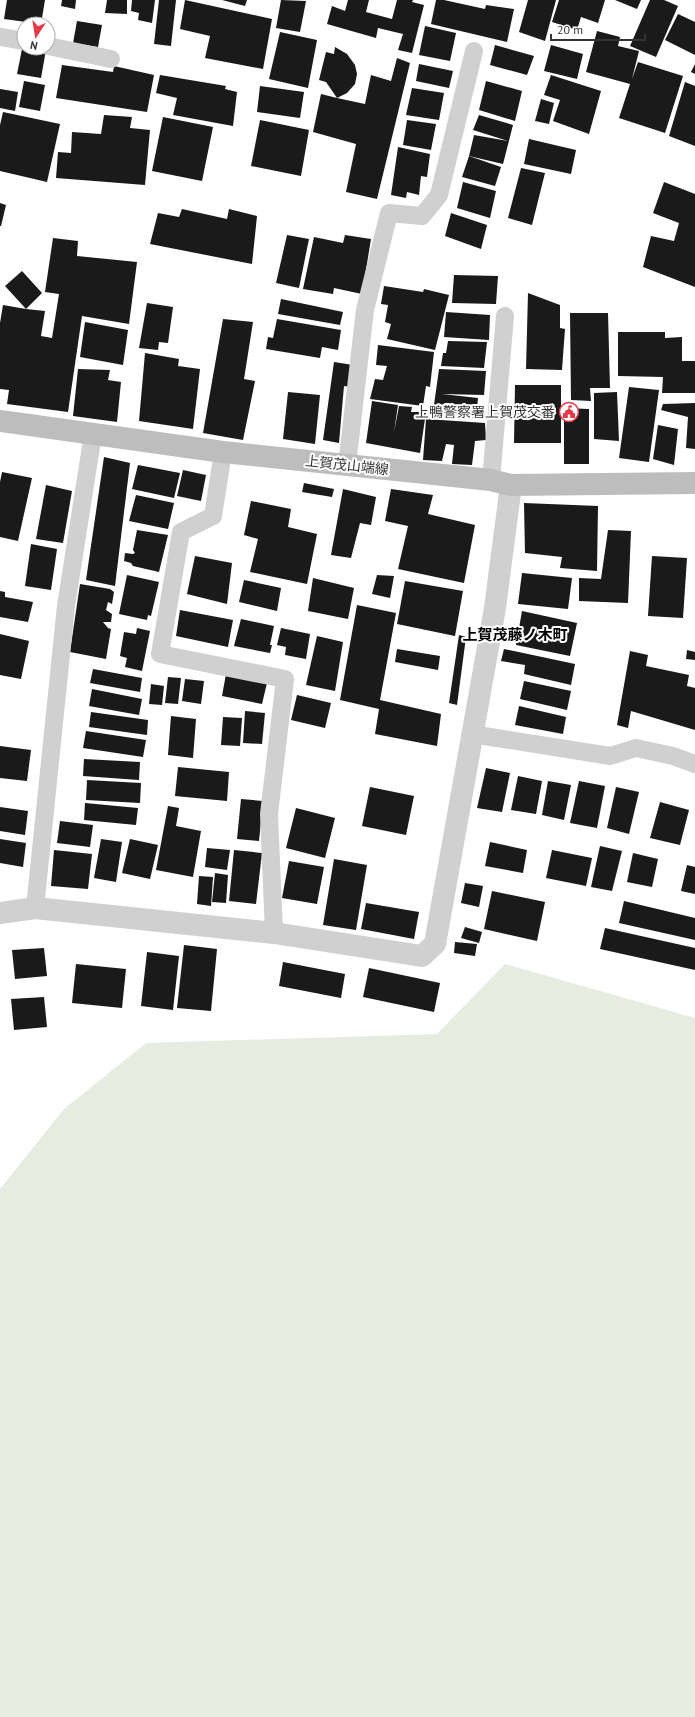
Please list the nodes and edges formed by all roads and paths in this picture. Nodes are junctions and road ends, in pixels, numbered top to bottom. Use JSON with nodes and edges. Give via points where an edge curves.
{"nodes":[{"id":1,"x":0,"y":37,"type":"edge"},
{"id":2,"x":16,"y":40,"type":"edge"},
{"id":3,"x":56,"y":48,"type":"edge"},
{"id":4,"x":474,"y":50,"type":"dead end"},
{"id":5,"x":111,"y":59,"type":"dead end"},
{"id":6,"x":505,"y":316,"type":"dead end"},
{"id":7,"x":0,"y":421,"type":"edge"},
{"id":8,"x":93,"y":434,"type":"junction"},
{"id":9,"x":223,"y":452,"type":"junction"},
{"id":10,"x":347,"y":465,"type":"junction"},
{"id":11,"x":501,"y":482,"type":"junction"},
{"id":12,"x":695,"y":483,"type":"edge"},
{"id":13,"x":472,"y":734,"type":"junction"},
{"id":14,"x":695,"y":764,"type":"edge"},
{"id":15,"x":35,"y":908,"type":"junction"},
{"id":16,"x":0,"y":913,"type":"edge"},
{"id":17,"x":274,"y":933,"type":"junction"}],
"edges":[{"from":1,"to":2,"type":"lane"},
{"from":3,"to":5,"type":"lane"},
{"from":4,"to":10,"type":"lane","via":[[439,195],[422,216],[389,213],[365,310]]},
{"from":6,"to":11,"type":"lane"},
{"from":7,"to":8,"type":"main road","name":"上賀茂山端線"},
{"from":8,"to":9,"type":"main road","name":"上賀茂山端線"},
{"from":8,"to":15,"type":"lane","via":[[66,606]]},
{"from":9,"to":10,"type":"main road","name":"上賀茂山端線"},
{"from":9,"to":17,"type":"lane","via":[[213,516],[181,532],[160,654],[285,678],[269,814]]},
{"from":10,"to":11,"type":"main road","name":"上賀茂山端線"},
{"from":11,"to":12,"type":"main road","name":"上賀茂山端線"},
{"from":11,"to":13,"type":"street","via":[[495,608]]},
{"from":13,"to":14,"type":"lane","via":[[610,756],[636,748]]},
{"from":13,"to":17,"type":"street","via":[[435,944],[422,956]]},
{"from":15,"to":16,"type":"street"},
{"from":15,"to":17,"type":"street"}]}
